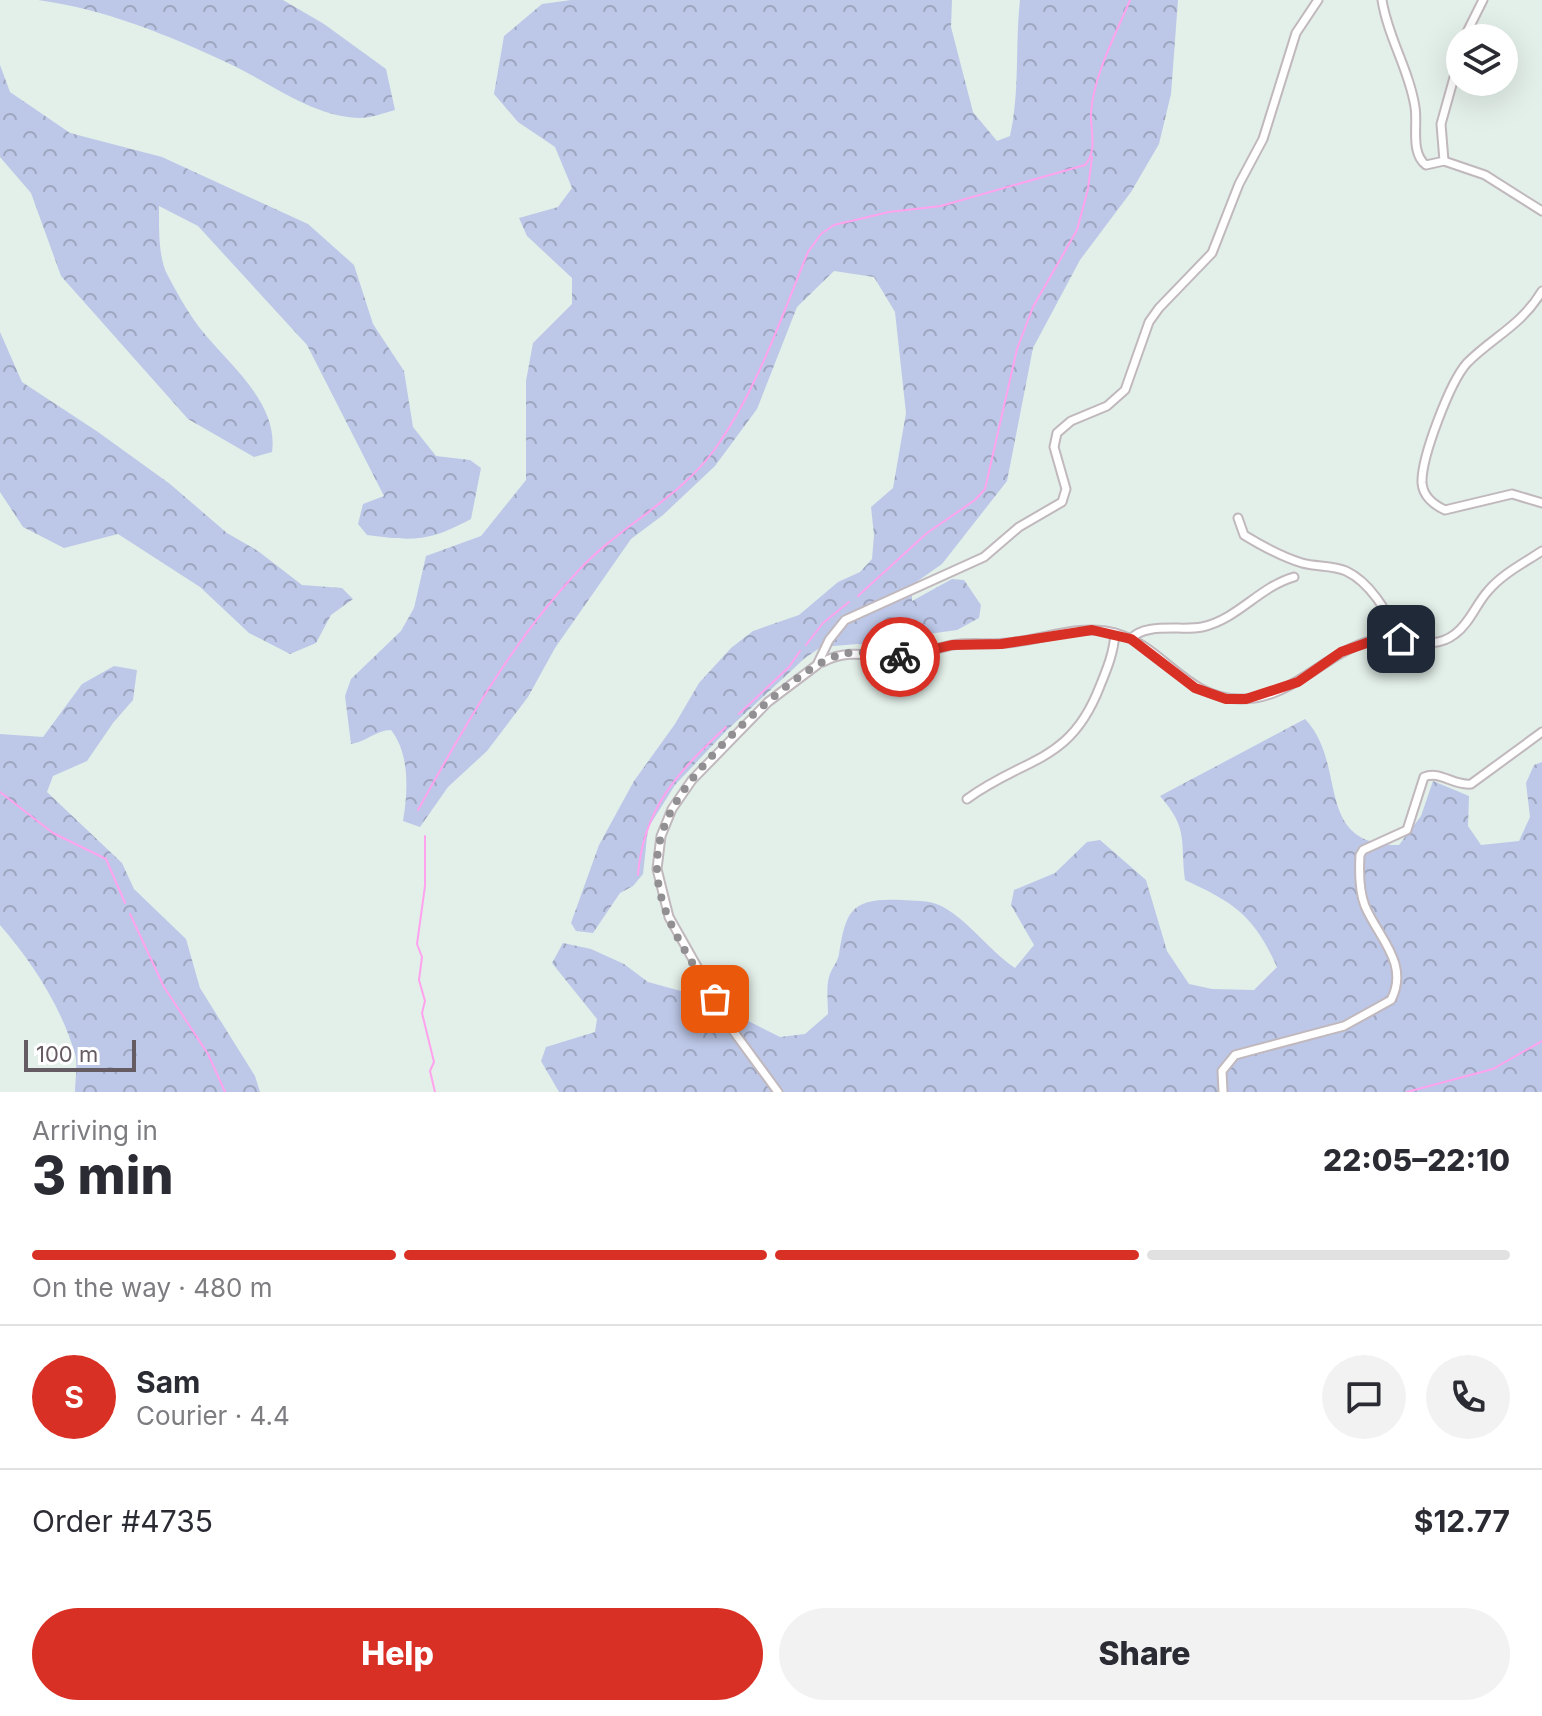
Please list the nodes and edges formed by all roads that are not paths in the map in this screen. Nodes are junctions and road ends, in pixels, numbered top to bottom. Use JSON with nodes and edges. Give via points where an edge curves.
{"nodes":[{"id":1,"x":1318,"y":0,"type":"edge"},
{"id":2,"x":1382,"y":0,"type":"edge"},
{"id":3,"x":1483,"y":0,"type":"edge"},
{"id":4,"x":1471,"y":24,"type":"edge"},
{"id":5,"x":1449,"y":96,"type":"edge"},
{"id":6,"x":1444,"y":161,"type":"junction"},
{"id":7,"x":1542,"y":211,"type":"edge"},
{"id":8,"x":1542,"y":291,"type":"edge"},
{"id":9,"x":1542,"y":503,"type":"edge"},
{"id":10,"x":1238,"y":518,"type":"dead end"},
{"id":11,"x":1542,"y":551,"type":"edge"},
{"id":12,"x":1294,"y":577,"type":"dead end"},
{"id":13,"x":1115,"y":633,"type":"junction"},
{"id":14,"x":1131,"y":639,"type":"junction"},
{"id":15,"x":1401,"y":639,"type":"junction"},
{"id":16,"x":817,"y":665,"type":"junction"},
{"id":17,"x":1542,"y":732,"type":"edge"},
{"id":18,"x":967,"y":799,"type":"dead end"},
{"id":19,"x":778,"y":1092,"type":"edge"},
{"id":20,"x":1223,"y":1092,"type":"edge"}],
"edges":[{"from":1,"to":16,"type":"street","via":[[1296,33],[1258,152],[1239,184],[1212,253],[1149,322],[1125,390],[1057,433],[1054,447],[1066,489],[1062,502],[1019,527],[984,557],[845,620]]},
{"from":2,"to":6,"type":"street","via":[[1410,85],[1417,156],[1430,166]]},
{"from":3,"to":4,"type":"street"},
{"from":5,"to":6,"type":"street","via":[[1441,124]]},
{"from":6,"to":7,"type":"street","via":[[1485,175]]},
{"from":8,"to":9,"type":"street","via":[[1519,323],[1468,363],[1453,382],[1422,483],[1428,498],[1445,510],[1512,494]]},
{"from":10,"to":15,"type":"street","via":[[1244,535],[1261,545],[1359,579]]},
{"from":11,"to":15,"type":"street","via":[[1488,590],[1455,635],[1422,644]]},
{"from":12,"to":14,"type":"street","via":[[1268,587],[1220,621],[1139,632]]},
{"from":13,"to":14,"type":"street"},
{"from":13,"to":16,"type":"street","via":[[1092,630],[1011,643],[952,645],[900,657],[846,653]]},
{"from":13,"to":18,"type":"street","via":[[1110,660],[1078,731]]},
{"from":14,"to":15,"type":"street","via":[[1195,688],[1226,699],[1246,699],[1298,682],[1341,652],[1375,640]]},
{"from":16,"to":19,"type":"street","via":[[768,702],[692,780],[672,809],[658,849],[660,891],[684,948],[734,1032]]},
{"from":17,"to":20,"type":"street","via":[[1471,784],[1436,774],[1424,777],[1407,830],[1360,855],[1365,906],[1396,967],[1391,1000],[1344,1026],[1235,1055],[1222,1071]]}]}
